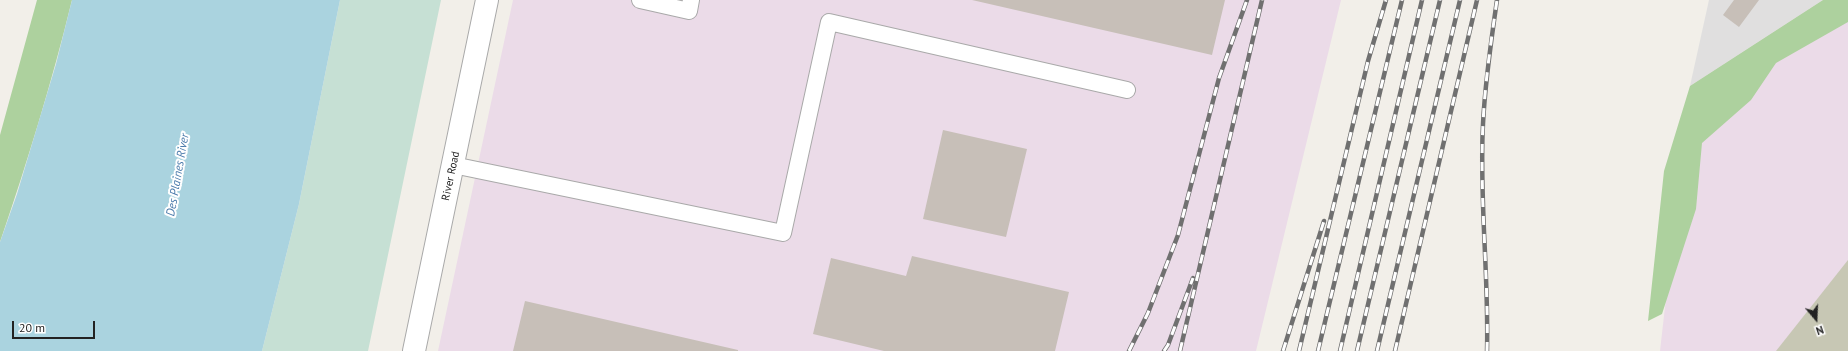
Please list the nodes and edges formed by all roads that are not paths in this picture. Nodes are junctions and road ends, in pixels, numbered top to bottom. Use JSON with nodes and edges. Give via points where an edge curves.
{"nodes":[{"id":1,"x":487,"y":0,"type":"edge"},
{"id":2,"x":640,"y":0,"type":"edge"},
{"id":3,"x":691,"y":0,"type":"edge"},
{"id":4,"x":1127,"y":90,"type":"dead end"},
{"id":5,"x":453,"y":165,"type":"junction"},
{"id":6,"x":414,"y":351,"type":"edge"}],
"edges":[{"from":1,"to":5,"type":"street","name":"River Road"},
{"from":2,"to":3,"type":"lane","via":[[689,11]]},
{"from":4,"to":5,"type":"lane","via":[[829,22],[783,233]]},
{"from":5,"to":6,"type":"street","name":"River Road"}]}
